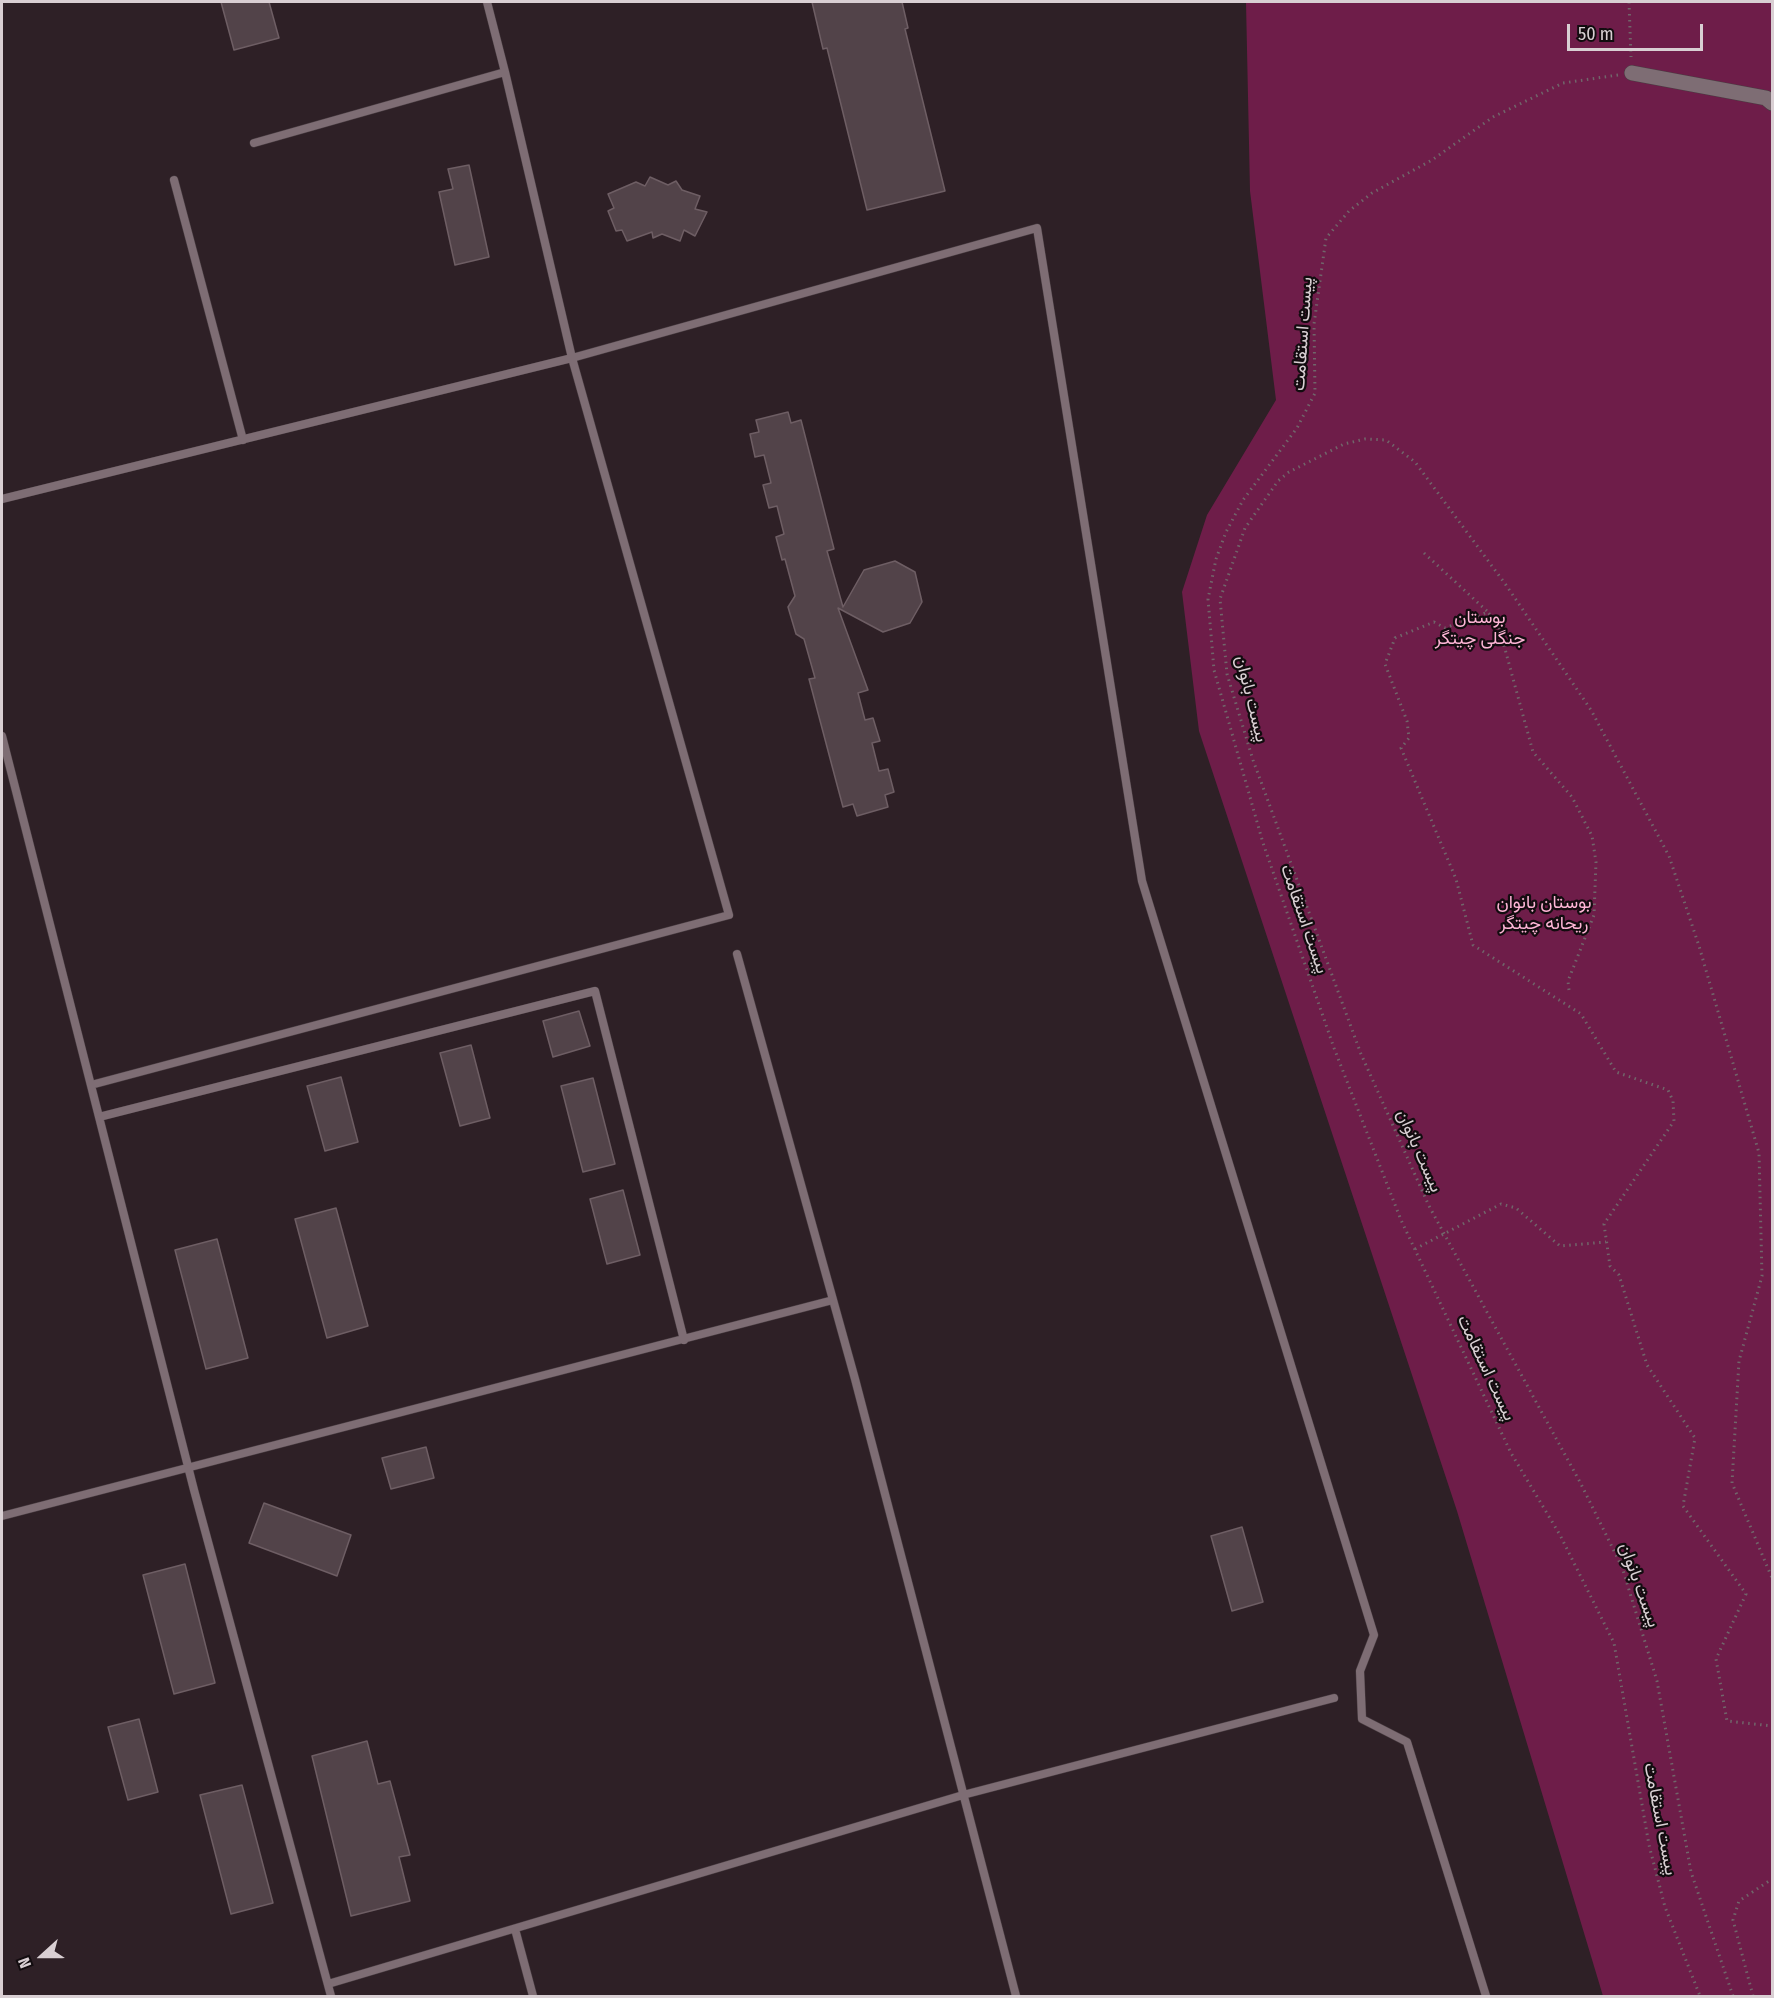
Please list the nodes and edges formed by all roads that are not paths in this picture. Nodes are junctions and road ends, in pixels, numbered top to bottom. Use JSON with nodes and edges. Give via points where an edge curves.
{"nodes":[{"id":1,"x":486,"y":2,"type":"edge"},
{"id":2,"x":505,"y":72,"type":"junction"},
{"id":3,"x":1632,"y":73,"type":"road end"},
{"id":4,"x":1773,"y":103,"type":"edge"},
{"id":5,"x":254,"y":143,"type":"dead end"},
{"id":6,"x":174,"y":180,"type":"dead end"},
{"id":7,"x":572,"y":358,"type":"junction"},
{"id":8,"x":243,"y":440,"type":"junction"},
{"id":9,"x":2,"y":499,"type":"edge"},
{"id":10,"x":2,"y":736,"type":"edge"},
{"id":11,"x":737,"y":954,"type":"dead end"},
{"id":12,"x":91,"y":1085,"type":"junction"},
{"id":13,"x":99,"y":1117,"type":"junction"},
{"id":14,"x":833,"y":1300,"type":"junction"},
{"id":15,"x":684,"y":1340,"type":"junction"},
{"id":16,"x":189,"y":1468,"type":"junction"},
{"id":17,"x":2,"y":1516,"type":"edge"},
{"id":18,"x":1334,"y":1698,"type":"dead end"},
{"id":19,"x":963,"y":1795,"type":"junction"},
{"id":20,"x":515,"y":1929,"type":"junction"},
{"id":21,"x":328,"y":1984,"type":"junction"},
{"id":22,"x":331,"y":1996,"type":"edge"},
{"id":23,"x":533,"y":1996,"type":"edge"},
{"id":24,"x":1016,"y":1996,"type":"edge"},
{"id":25,"x":1486,"y":1996,"type":"edge"}],
"edges":[{"from":1,"to":2,"type":"lane"},
{"from":2,"to":5,"type":"lane"},
{"from":2,"to":7,"type":"lane"},
{"from":3,"to":4,"type":"street","via":[[1766,98]]},
{"from":6,"to":8,"type":"lane"},
{"from":7,"to":8,"type":"lane"},
{"from":7,"to":12,"type":"lane","via":[[729,915]]},
{"from":7,"to":25,"type":"lane","via":[[1037,228],[1142,881],[1374,1635],[1360,1671],[1362,1719],[1407,1742]]},
{"from":8,"to":9,"type":"lane"},
{"from":10,"to":12,"type":"lane"},
{"from":11,"to":14,"type":"lane"},
{"from":12,"to":13,"type":"lane"},
{"from":13,"to":15,"type":"lane","via":[[595,991]]},
{"from":13,"to":16,"type":"lane"},
{"from":14,"to":15,"type":"lane"},
{"from":14,"to":19,"type":"lane"},
{"from":15,"to":16,"type":"lane"},
{"from":16,"to":17,"type":"lane"},
{"from":16,"to":21,"type":"lane"},
{"from":18,"to":19,"type":"lane"},
{"from":19,"to":20,"type":"lane"},
{"from":19,"to":24,"type":"lane"},
{"from":20,"to":21,"type":"lane"},
{"from":20,"to":23,"type":"lane"},
{"from":21,"to":22,"type":"lane"}]}
